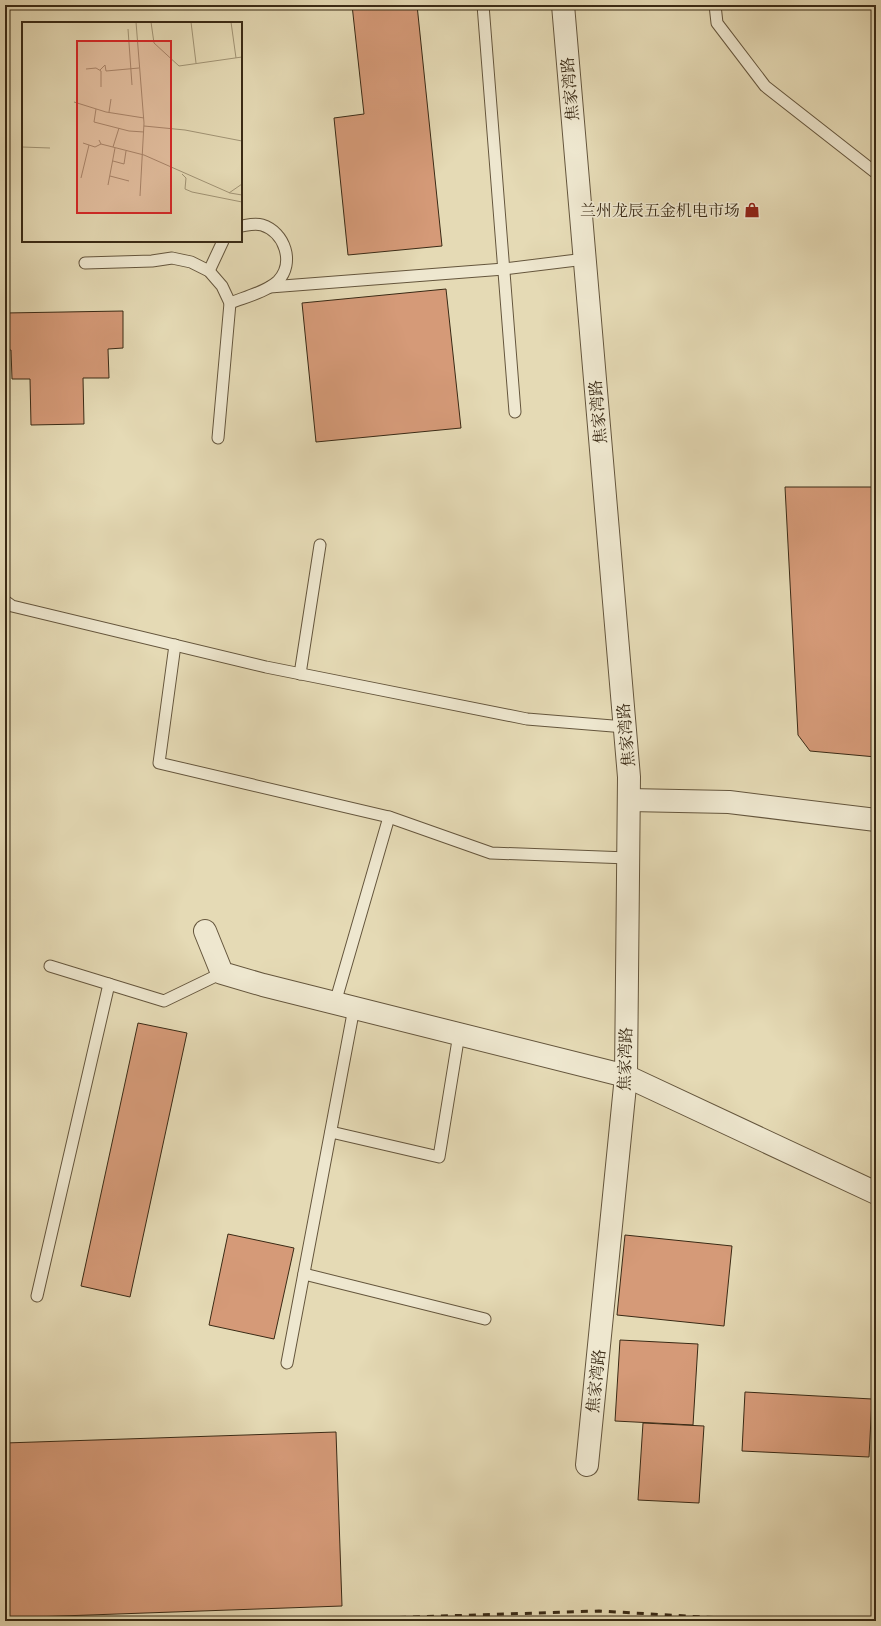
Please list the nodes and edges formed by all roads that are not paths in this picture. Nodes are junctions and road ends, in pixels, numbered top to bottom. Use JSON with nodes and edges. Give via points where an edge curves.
{"nodes":[{"id":1,"x":483,"y":5,"type":"edge"},
{"id":2,"x":563,"y":5,"type":"edge"},
{"id":3,"x":715,"y":5,"type":"edge"},
{"id":4,"x":876,"y":173,"type":"edge"},
{"id":5,"x":242,"y":226,"type":"edge"},
{"id":6,"x":223,"y":242,"type":"edge"},
{"id":7,"x":585,"y":259,"type":"junction"},
{"id":8,"x":85,"y":263,"type":"dead end"},
{"id":9,"x":504,"y":269,"type":"junction"},
{"id":10,"x":209,"y":271,"type":"junction"},
{"id":11,"x":270,"y":287,"type":"junction"},
{"id":12,"x":230,"y":303,"type":"junction"},
{"id":13,"x":515,"y":412,"type":"dead end"},
{"id":14,"x":218,"y":438,"type":"dead end"},
{"id":15,"x":320,"y":545,"type":"dead end"},
{"id":16,"x":5,"y":601,"type":"edge"},
{"id":17,"x":175,"y":645,"type":"junction"},
{"id":18,"x":300,"y":674,"type":"junction"},
{"id":19,"x":625,"y":727,"type":"junction"},
{"id":20,"x":629,"y":800,"type":"junction"},
{"id":21,"x":389,"y":818,"type":"junction"},
{"id":22,"x":876,"y":820,"type":"edge"},
{"id":23,"x":628,"y":858,"type":"junction"},
{"id":24,"x":205,"y":931,"type":"dead end"},
{"id":25,"x":50,"y":966,"type":"dead end"},
{"id":26,"x":222,"y":973,"type":"junction"},
{"id":27,"x":109,"y":984,"type":"junction"},
{"id":28,"x":344,"y":1005,"type":"junction"},
{"id":29,"x":459,"y":1034,"type":"junction"},
{"id":30,"x":626,"y":1076,"type":"junction"},
{"id":31,"x":331,"y":1132,"type":"junction"},
{"id":32,"x":876,"y":1193,"type":"edge"},
{"id":33,"x":304,"y":1274,"type":"junction"},
{"id":34,"x":37,"y":1296,"type":"dead end"},
{"id":35,"x":485,"y":1319,"type":"dead end"},
{"id":36,"x":287,"y":1363,"type":"dead end"},
{"id":37,"x":587,"y":1465,"type":"dead end"}],
"edges":[{"from":1,"to":9,"type":"lane"},
{"from":2,"to":7,"type":"street","name":"焦家湾路"},
{"from":3,"to":4,"type":"lane","via":[[717,23],[765,86]]},
{"from":5,"to":11,"type":"lane","via":[[262,225],[280,238],[287,259],[279,280]]},
{"from":6,"to":10,"type":"lane"},
{"from":7,"to":9,"type":"lane"},
{"from":7,"to":19,"type":"street","name":"焦家湾路"},
{"from":8,"to":10,"type":"lane","via":[[172,258],[191,262]]},
{"from":9,"to":11,"type":"lane"},
{"from":9,"to":13,"type":"lane"},
{"from":10,"to":12,"type":"lane","via":[[222,286]]},
{"from":11,"to":12,"type":"lane"},
{"from":12,"to":14,"type":"lane"},
{"from":15,"to":18,"type":"lane"},
{"from":16,"to":17,"type":"lane","via":[[12,606]]},
{"from":17,"to":18,"type":"lane"},
{"from":17,"to":21,"type":"lane","via":[[159,763]]},
{"from":18,"to":19,"type":"lane","via":[[527,719]]},
{"from":19,"to":20,"type":"street","name":"焦家湾路","via":[[630,776]]},
{"from":20,"to":22,"type":"street","via":[[729,802]]},
{"from":20,"to":23,"type":"street","name":"焦家湾路"},
{"from":21,"to":23,"type":"lane","via":[[490,853]]},
{"from":21,"to":28,"type":"lane"},
{"from":23,"to":30,"type":"street","name":"焦家湾路"},
{"from":24,"to":26,"type":"street"},
{"from":25,"to":27,"type":"lane"},
{"from":26,"to":27,"type":"lane","via":[[164,1001]]},
{"from":26,"to":28,"type":"street"},
{"from":27,"to":34,"type":"lane"},
{"from":28,"to":29,"type":"street"},
{"from":28,"to":31,"type":"lane"},
{"from":29,"to":30,"type":"street"},
{"from":29,"to":31,"type":"lane","via":[[439,1157]]},
{"from":30,"to":32,"type":"street"},
{"from":30,"to":37,"type":"street","name":"焦家湾路"},
{"from":31,"to":33,"type":"lane"},
{"from":33,"to":35,"type":"lane"},
{"from":33,"to":36,"type":"lane"}]}
